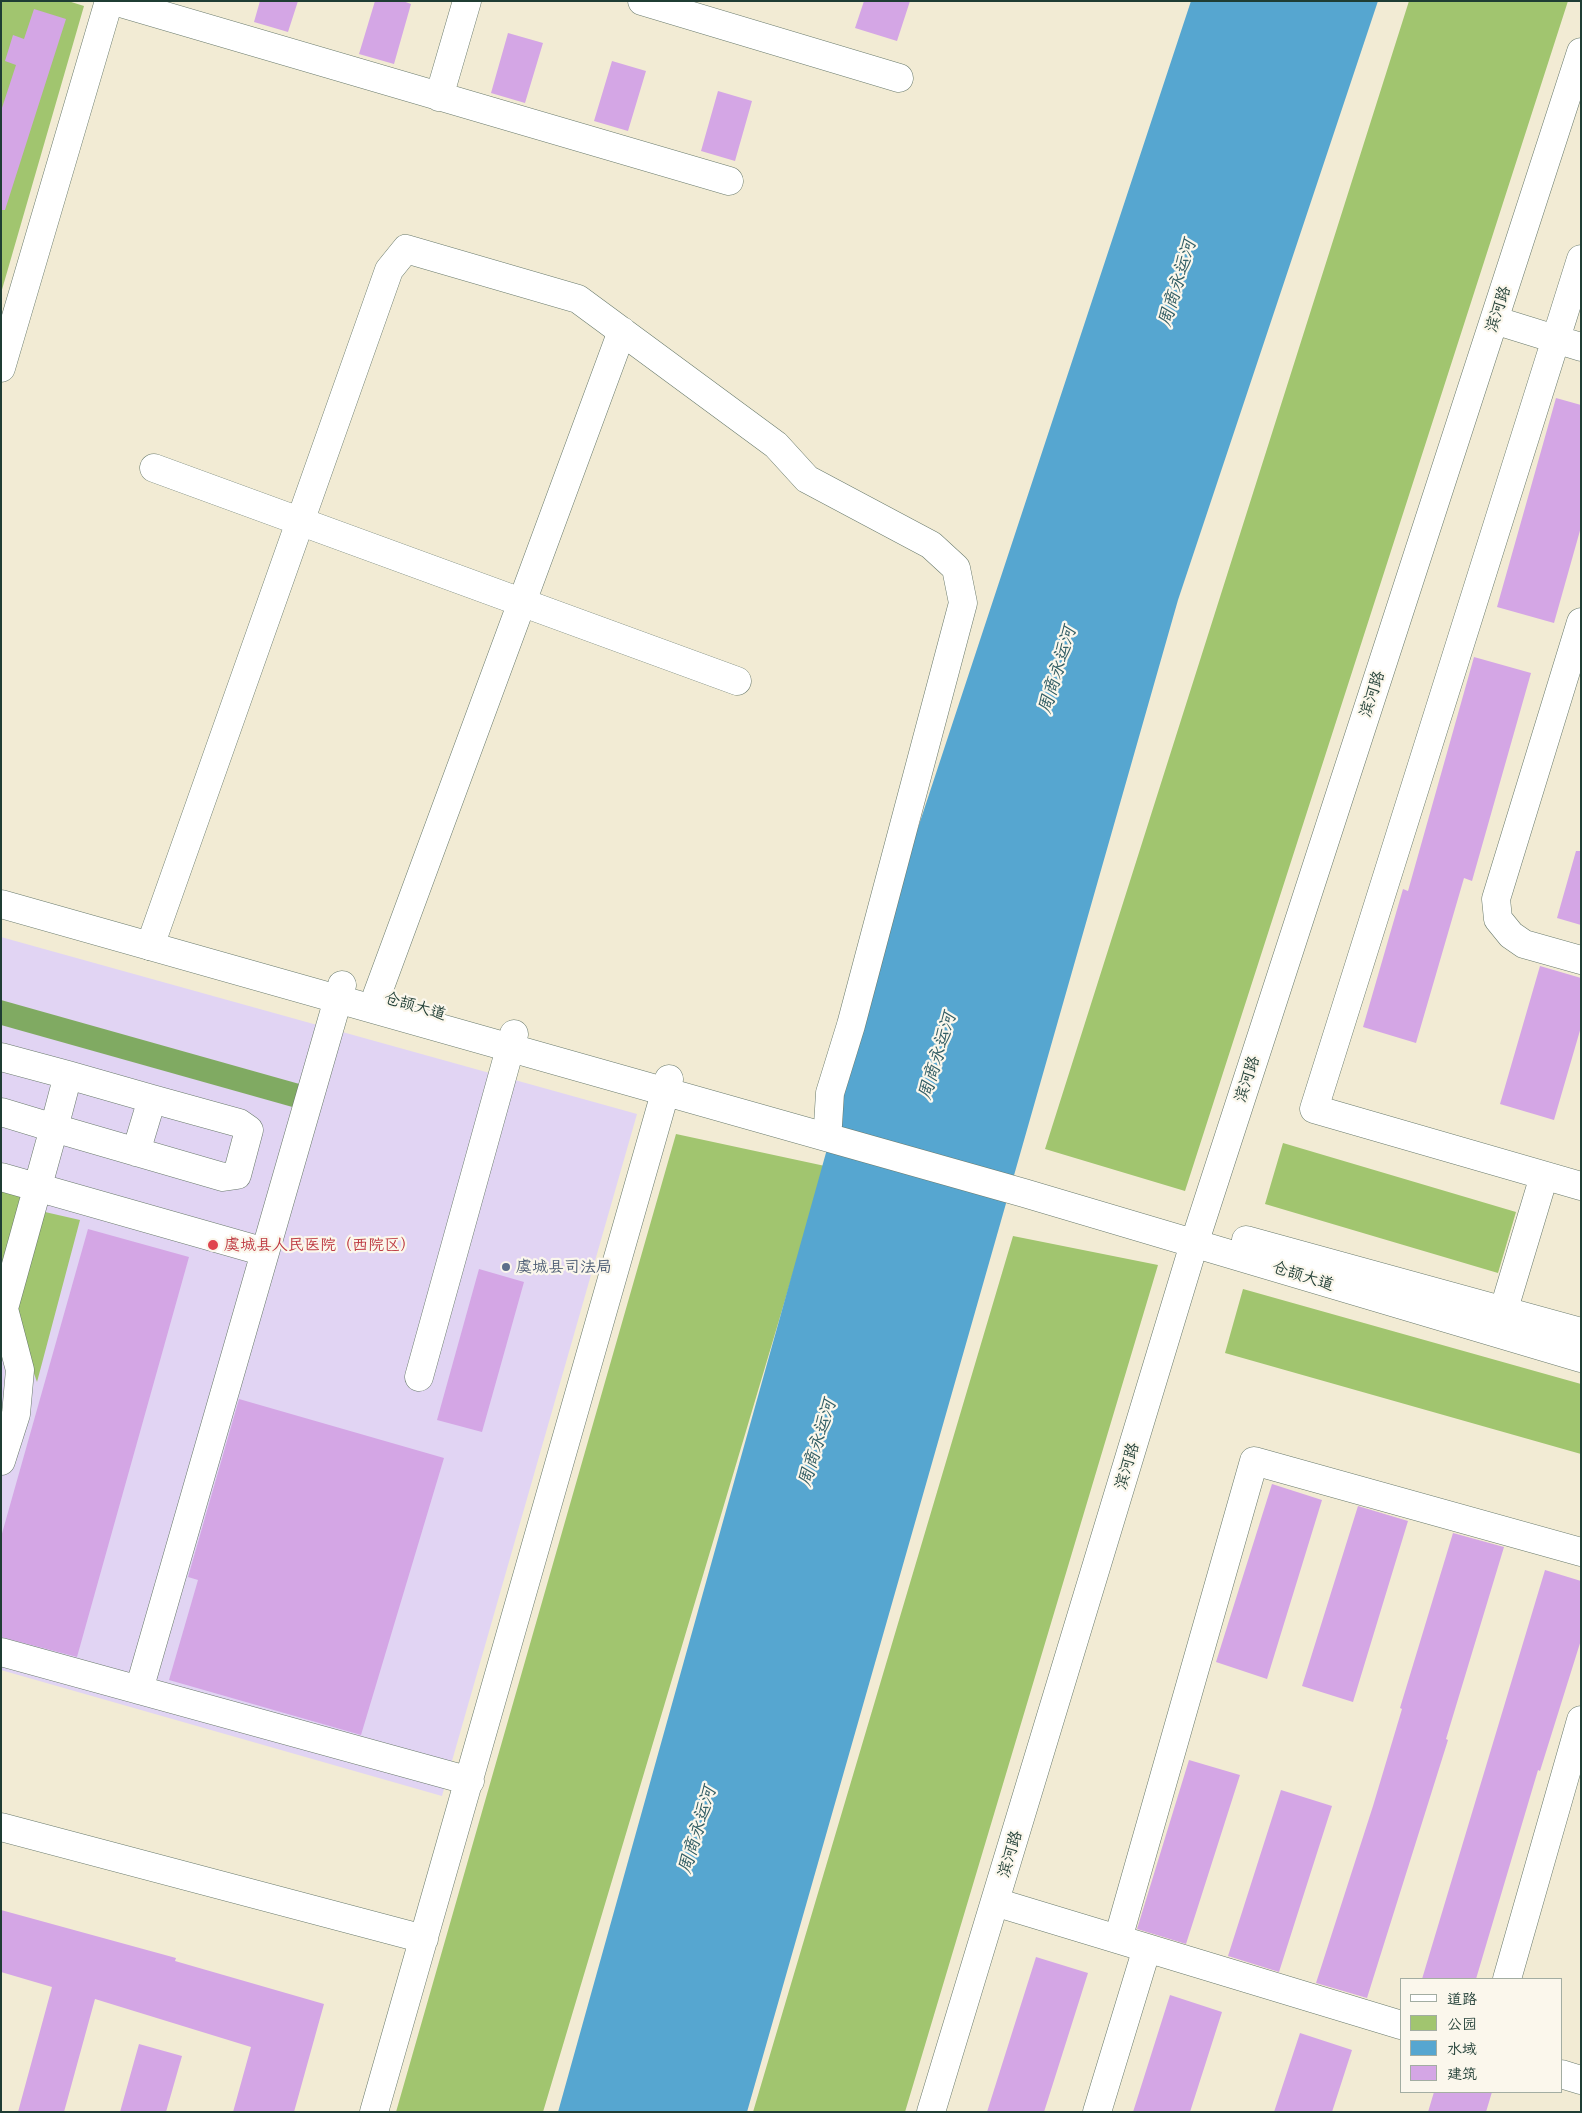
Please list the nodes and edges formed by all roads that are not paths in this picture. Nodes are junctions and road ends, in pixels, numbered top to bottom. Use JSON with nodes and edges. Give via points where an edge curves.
{"nodes":[{"id":1,"x":109,"y":1,"type":"edge"},
{"id":2,"x":114,"y":1,"type":"edge"},
{"id":3,"x":467,"y":1,"type":"edge"},
{"id":4,"x":642,"y":1,"type":"edge"},
{"id":5,"x":1581,"y":52,"type":"edge"},
{"id":6,"x":899,"y":78,"type":"dead end"},
{"id":7,"x":439,"y":97,"type":"junction"},
{"id":8,"x":729,"y":182,"type":"dead end"},
{"id":9,"x":1581,"y":259,"type":"edge"},
{"id":10,"x":1494,"y":320,"type":"junction"},
{"id":11,"x":622,"y":331,"type":"junction"},
{"id":12,"x":1568,"y":343,"type":"edge"},
{"id":13,"x":1,"y":368,"type":"edge"},
{"id":14,"x":154,"y":468,"type":"dead end"},
{"id":15,"x":300,"y":522,"type":"junction"},
{"id":16,"x":522,"y":603,"type":"junction"},
{"id":17,"x":1581,"y":622,"type":"edge"},
{"id":18,"x":737,"y":681,"type":"dead end"},
{"id":19,"x":1,"y":886,"type":"edge"},
{"id":20,"x":1,"y":904,"type":"edge"},
{"id":21,"x":153,"y":938,"type":"junction"},
{"id":22,"x":1581,"y":960,"type":"edge"},
{"id":23,"x":340,"y":992,"type":"junction"},
{"id":24,"x":377,"y":995,"type":"junction"},
{"id":25,"x":512,"y":1041,"type":"junction"},
{"id":26,"x":1,"y":1057,"type":"edge"},
{"id":27,"x":68,"y":1075,"type":"junction"},
{"id":28,"x":668,"y":1086,"type":"junction"},
{"id":29,"x":152,"y":1099,"type":"junction"},
{"id":30,"x":1,"y":1112,"type":"edge"},
{"id":31,"x":54,"y":1128,"type":"junction"},
{"id":32,"x":827,"y":1131,"type":"junction"},
{"id":33,"x":136,"y":1152,"type":"junction"},
{"id":34,"x":1544,"y":1176,"type":"junction"},
{"id":35,"x":1,"y":1177,"type":"edge"},
{"id":36,"x":1581,"y":1186,"type":"edge"},
{"id":37,"x":37,"y":1188,"type":"junction"},
{"id":38,"x":1197,"y":1235,"type":"junction"},
{"id":39,"x":265,"y":1252,"type":"junction"},
{"id":40,"x":3,"y":1314,"type":"edge"},
{"id":41,"x":1500,"y":1322,"type":"junction"},
{"id":42,"x":1581,"y":1332,"type":"edge"},
{"id":43,"x":1581,"y":1358,"type":"edge"},
{"id":44,"x":419,"y":1377,"type":"dead end"},
{"id":45,"x":1,"y":1461,"type":"edge"},
{"id":46,"x":1581,"y":1552,"type":"edge"},
{"id":47,"x":1,"y":1652,"type":"edge"},
{"id":48,"x":139,"y":1690,"type":"junction"},
{"id":49,"x":1581,"y":1720,"type":"edge"},
{"id":50,"x":470,"y":1781,"type":"junction"},
{"id":51,"x":1,"y":1827,"type":"edge"},
{"id":52,"x":995,"y":1902,"type":"junction"},
{"id":53,"x":424,"y":1939,"type":"junction"},
{"id":54,"x":1118,"y":1939,"type":"junction"},
{"id":55,"x":1147,"y":1948,"type":"junction"},
{"id":56,"x":1507,"y":1978,"type":"edge"},
{"id":57,"x":1400,"y":2025,"type":"edge"},
{"id":58,"x":1562,"y":2074,"type":"edge"},
{"id":59,"x":1581,"y":2080,"type":"edge"},
{"id":60,"x":374,"y":2112,"type":"edge"},
{"id":61,"x":931,"y":2112,"type":"edge"},
{"id":62,"x":1097,"y":2112,"type":"edge"}],
"edges":[{"from":1,"to":13,"type":"street"},
{"from":2,"to":7,"type":"street"},
{"from":3,"to":7,"type":"street"},
{"from":4,"to":6,"type":"street"},
{"from":5,"to":10,"type":"street","name":"滨河路"},
{"from":7,"to":8,"type":"street"},
{"from":9,"to":12,"type":"street"},
{"from":10,"to":12,"type":"street"},
{"from":10,"to":38,"type":"street","name":"滨河路"},
{"from":11,"to":15,"type":"street","via":[[578,299],[406,249],[389,270]]},
{"from":11,"to":16,"type":"street"},
{"from":11,"to":32,"type":"street","via":[[776,445],[807,479],[931,545],[956,568],[963,603],[830,1093]]},
{"from":12,"to":34,"type":"street","via":[[1314,1109]]},
{"from":14,"to":15,"type":"street"},
{"from":15,"to":16,"type":"street"},
{"from":15,"to":21,"type":"street"},
{"from":16,"to":18,"type":"street"},
{"from":16,"to":24,"type":"street"},
{"from":17,"to":22,"type":"street","via":[[1496,899],[1498,919],[1511,935],[1524,944]]},
{"from":19,"to":21,"type":"street","name":"仓颉大道"},
{"from":20,"to":21,"type":"street","name":"仓颉大道"},
{"from":21,"to":23,"type":"street","name":"仓颉大道"},
{"from":23,"to":24,"type":"street","name":"仓颉大道"},
{"from":23,"to":25,"type":"street","name":"仓颉大道"},
{"from":23,"to":39,"type":"street"},
{"from":24,"to":25,"type":"street","name":"仓颉大道"},
{"from":25,"to":28,"type":"street","name":"仓颉大道"},
{"from":25,"to":44,"type":"street"},
{"from":26,"to":27,"type":"street"},
{"from":27,"to":29,"type":"street"},
{"from":27,"to":31,"type":"street"},
{"from":28,"to":32,"type":"street","name":"仓颉大道"},
{"from":28,"to":50,"type":"street"},
{"from":29,"to":33,"type":"street"},
{"from":29,"to":33,"type":"street","via":[[239,1123],[249,1130],[237,1175],[223,1178]]},
{"from":30,"to":31,"type":"street"},
{"from":31,"to":33,"type":"street"},
{"from":31,"to":37,"type":"street"},
{"from":32,"to":38,"type":"street","name":"仓颉大道"},
{"from":34,"to":36,"type":"street"},
{"from":34,"to":41,"type":"street"},
{"from":35,"to":37,"type":"street"},
{"from":37,"to":39,"type":"street"},
{"from":37,"to":40,"type":"street"},
{"from":38,"to":41,"type":"street","name":"仓颉大道"},
{"from":38,"to":52,"type":"street","name":"滨河路"},
{"from":39,"to":48,"type":"street"},
{"from":40,"to":45,"type":"street","via":[[20,1370],[16,1414]]},
{"from":41,"to":42,"type":"street","name":"仓颉大道"},
{"from":41,"to":43,"type":"street","name":"仓颉大道"},
{"from":46,"to":54,"type":"street","via":[[1254,1461]]},
{"from":47,"to":48,"type":"street"},
{"from":48,"to":50,"type":"street"},
{"from":49,"to":56,"type":"street"},
{"from":50,"to":53,"type":"street"},
{"from":51,"to":53,"type":"street"},
{"from":52,"to":54,"type":"street"},
{"from":52,"to":61,"type":"street","name":"滨河路"},
{"from":53,"to":60,"type":"street"},
{"from":54,"to":55,"type":"street"},
{"from":55,"to":57,"type":"street"},
{"from":55,"to":62,"type":"street"},
{"from":58,"to":59,"type":"street"}]}
